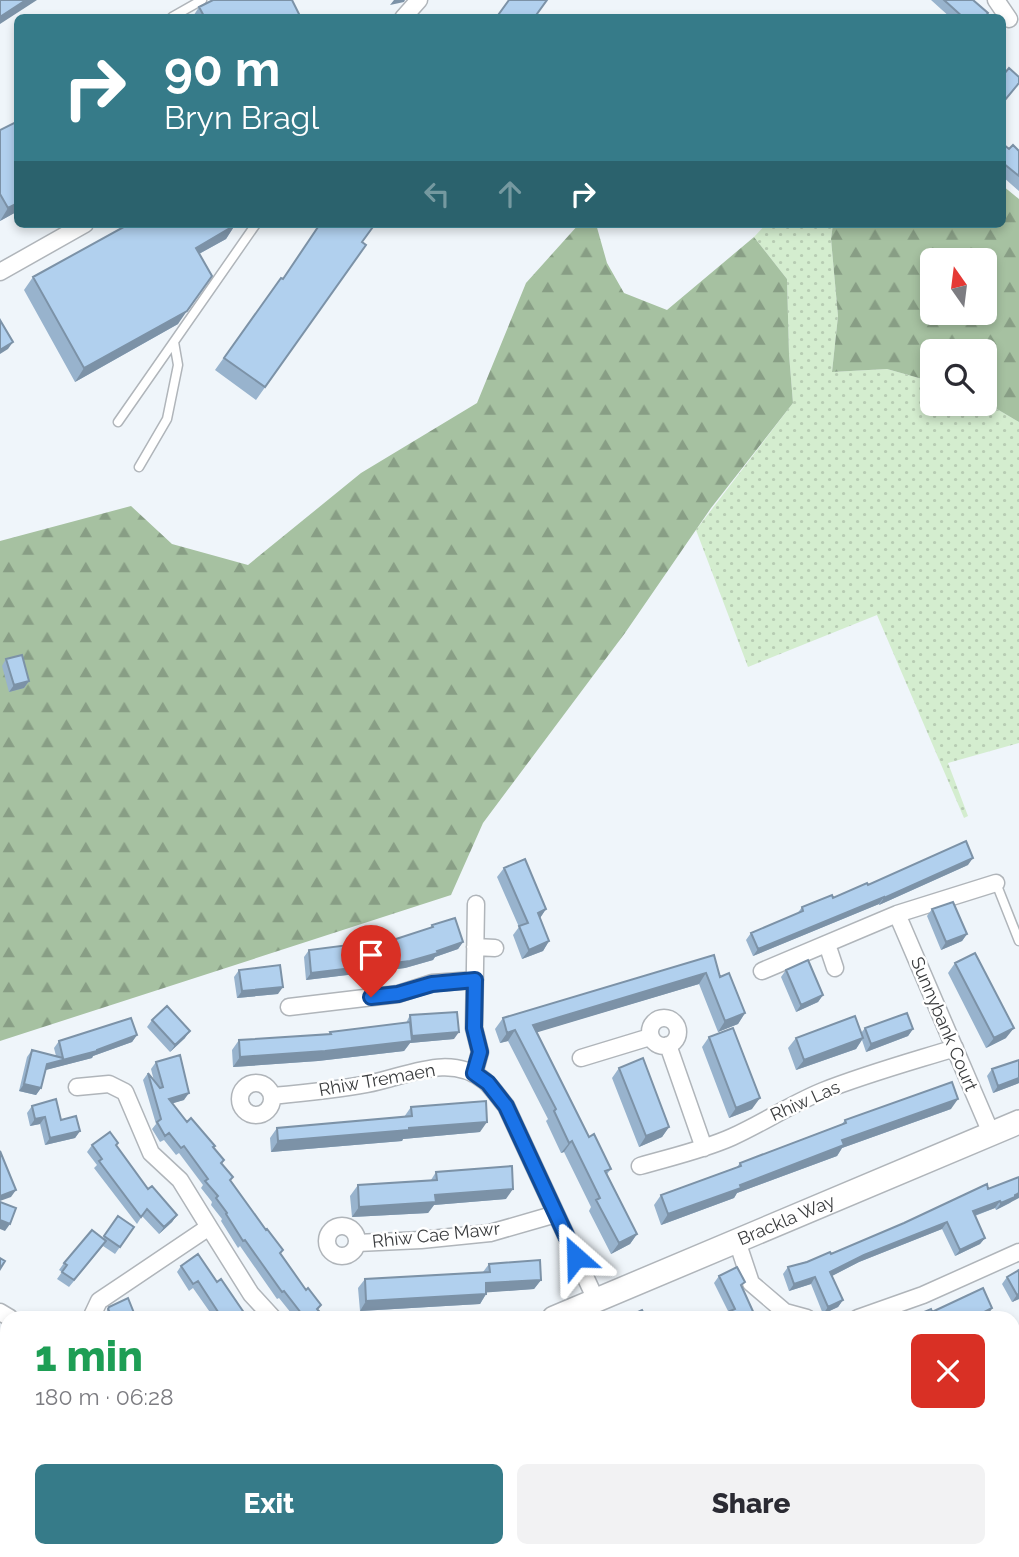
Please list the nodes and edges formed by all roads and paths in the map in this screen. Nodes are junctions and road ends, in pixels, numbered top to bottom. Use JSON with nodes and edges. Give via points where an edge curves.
{"nodes":[{"id":1,"x":202,"y":0,"type":"edge"},
{"id":2,"x":419,"y":0,"type":"edge"},
{"id":3,"x":996,"y":0,"type":"edge"},
{"id":4,"x":177,"y":14,"type":"edge"},
{"id":5,"x":407,"y":14,"type":"edge"},
{"id":6,"x":1010,"y":19,"type":"edge"},
{"id":7,"x":78,"y":228,"type":"edge"},
{"id":8,"x":253,"y":228,"type":"edge"},
{"id":9,"x":0,"y":272,"type":"edge"},
{"id":10,"x":174,"y":342,"type":"junction"},
{"id":11,"x":118,"y":422,"type":"dead end"},
{"id":12,"x":139,"y":467,"type":"dead end"},
{"id":13,"x":996,"y":883,"type":"joint"},
{"id":14,"x":476,"y":904,"type":"dead end"},
{"id":15,"x":897,"y":915,"type":"junction"},
{"id":16,"x":1019,"y":941,"type":"edge"},
{"id":17,"x":827,"y":944,"type":"junction"},
{"id":18,"x":475,"y":947,"type":"junction"},
{"id":19,"x":495,"y":948,"type":"dead end"},
{"id":20,"x":835,"y":968,"type":"dead end"},
{"id":21,"x":762,"y":971,"type":"dead end"},
{"id":22,"x":475,"y":980,"type":"junction"},
{"id":23,"x":289,"y":1007,"type":"dead end"},
{"id":24,"x":650,"y":1037,"type":"junction"},
{"id":25,"x":668,"y":1045,"type":"junction"},
{"id":26,"x":955,"y":1048,"type":"junction"},
{"id":27,"x":581,"y":1058,"type":"dead end"},
{"id":28,"x":474,"y":1073,"type":"junction"},
{"id":29,"x":77,"y":1087,"type":"dead end"},
{"id":30,"x":272,"y":1097,"type":"dead end"},
{"id":31,"x":1019,"y":1122,"type":"edge"},
{"id":32,"x":991,"y":1133,"type":"junction"},
{"id":33,"x":704,"y":1148,"type":"junction"},
{"id":34,"x":640,"y":1166,"type":"dead end"},
{"id":35,"x":556,"y":1214,"type":"junction"},
{"id":36,"x":209,"y":1227,"type":"junction"},
{"id":37,"x":737,"y":1241,"type":"junction"},
{"id":38,"x":357,"y":1243,"type":"dead end"},
{"id":39,"x":1019,"y":1252,"type":"edge"},
{"id":40,"x":596,"y":1300,"type":"junction"},
{"id":41,"x":94,"y":1311,"type":"edge"},
{"id":42,"x":267,"y":1311,"type":"edge"},
{"id":43,"x":570,"y":1311,"type":"edge"},
{"id":44,"x":784,"y":1311,"type":"edge"},
{"id":45,"x":878,"y":1311,"type":"edge"}],
"edges":[{"from":1,"to":4,"type":"lane"},
{"from":2,"to":5,"type":"street"},
{"from":3,"to":6,"type":"street"},
{"from":7,"to":9,"type":"street"},
{"from":8,"to":10,"type":"lane"},
{"from":10,"to":11,"type":"lane"},
{"from":10,"to":12,"type":"lane","via":[[178,365],[167,418]]},
{"from":13,"to":15,"type":"street"},
{"from":13,"to":16,"type":"lane"},
{"from":14,"to":18,"type":"street"},
{"from":15,"to":17,"type":"street"},
{"from":15,"to":26,"type":"street","name":"Sunnybank Court"},
{"from":17,"to":20,"type":"street"},
{"from":17,"to":21,"type":"street"},
{"from":18,"to":19,"type":"street"},
{"from":18,"to":22,"type":"street"},
{"from":22,"to":23,"type":"street"},
{"from":22,"to":28,"type":"street","via":[[474,1028],[480,1052]]},
{"from":24,"to":25,"type":"street","via":[[657,1044]]},
{"from":24,"to":25,"type":"street","via":[[656,1019],[671,1019],[678,1031]]},
{"from":24,"to":27,"type":"street"},
{"from":25,"to":33,"type":"street"},
{"from":26,"to":32,"type":"street","name":"Sunnybank Court"},
{"from":26,"to":33,"type":"street","name":"Rhiw Las","via":[[822,1092]]},
{"from":28,"to":30,"type":"street","name":"Rhiw Tremaen","via":[[426,1068],[369,1084]]},
{"from":28,"to":35,"type":"street","via":[[506,1106]]},
{"from":29,"to":36,"type":"street","via":[[109,1084],[125,1092],[151,1153],[180,1180]]},
{"from":31,"to":32,"type":"street","name":"Brackla Way"},
{"from":32,"to":37,"type":"street","name":"Brackla Way"},
{"from":33,"to":34,"type":"street","name":"Rhiw Las","via":[[656,1153]]},
{"from":35,"to":38,"type":"street","name":"Rhiw Cae Mawr","via":[[489,1233]]},
{"from":35,"to":40,"type":"street"},
{"from":36,"to":41,"type":"street","via":[[99,1301]]},
{"from":36,"to":42,"type":"street"},
{"from":37,"to":40,"type":"street","name":"Brackla Way"},
{"from":37,"to":44,"type":"street","via":[[751,1283]]},
{"from":39,"to":45,"type":"street"},
{"from":40,"to":43,"type":"street","name":"Brackla Way"}]}
